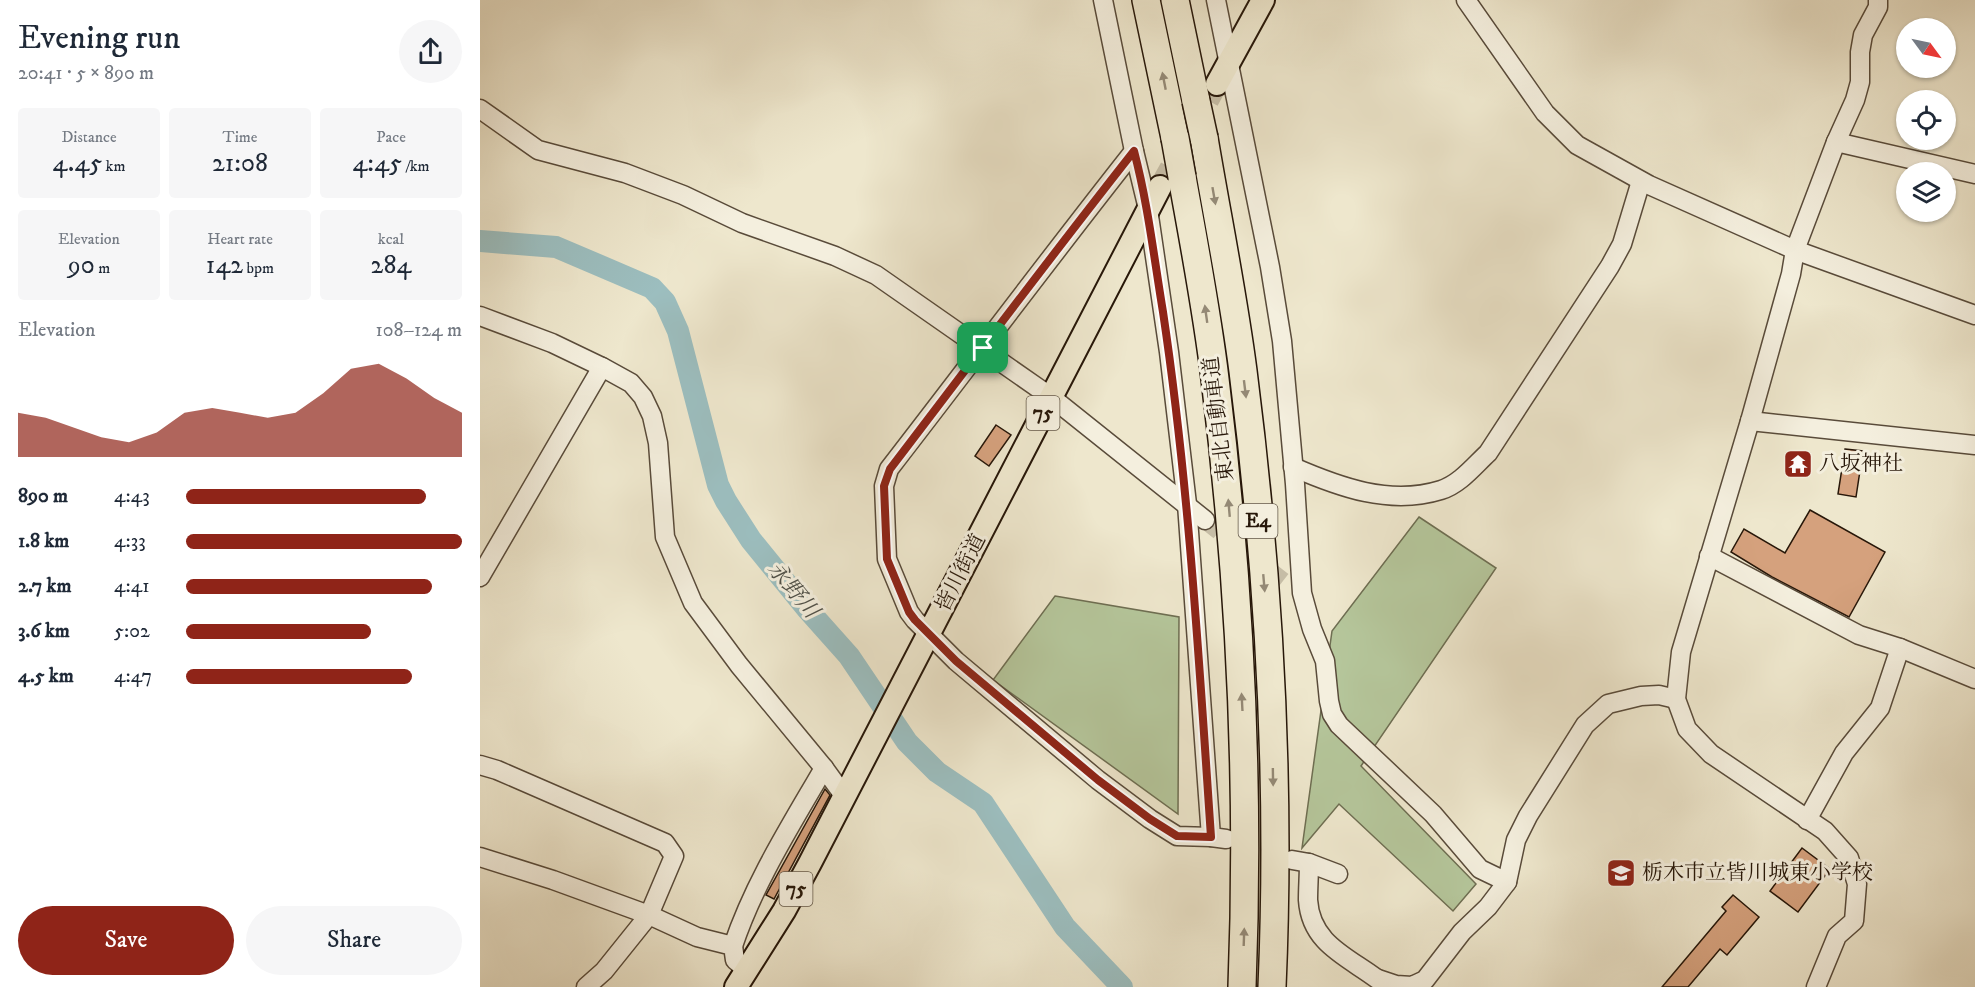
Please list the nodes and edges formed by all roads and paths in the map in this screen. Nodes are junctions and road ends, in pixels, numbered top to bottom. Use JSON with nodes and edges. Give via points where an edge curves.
{"nodes":[{"id":1,"x":1103,"y":0,"type":"edge"},
{"id":2,"x":1146,"y":0,"type":"edge"},
{"id":3,"x":1175,"y":0,"type":"edge"},
{"id":4,"x":1216,"y":0,"type":"edge"},
{"id":5,"x":1263,"y":0,"type":"edge"},
{"id":6,"x":1467,"y":0,"type":"edge"},
{"id":7,"x":1878,"y":0,"type":"edge"},
{"id":8,"x":1228,"y":63,"type":"junction"},
{"id":9,"x":1217,"y":84,"type":"tunnel mouth"},
{"id":10,"x":480,"y":109,"type":"edge"},
{"id":11,"x":1836,"y":142,"type":"junction"},
{"id":12,"x":1134,"y":151,"type":"junction"},
{"id":13,"x":1975,"y":174,"type":"edge"},
{"id":14,"x":1641,"y":181,"type":"junction"},
{"id":15,"x":1171,"y":182,"type":"junction"},
{"id":16,"x":1148,"y":209,"type":"junction"},
{"id":17,"x":1795,"y":250,"type":"junction"},
{"id":18,"x":1975,"y":315,"type":"edge"},
{"id":19,"x":480,"y":316,"type":"edge"},
{"id":20,"x":983,"y":348,"type":"junction"},
{"id":21,"x":602,"y":367,"type":"junction"},
{"id":22,"x":1051,"y":397,"type":"junction"},
{"id":23,"x":1750,"y":421,"type":"junction"},
{"id":24,"x":1975,"y":445,"type":"edge"},
{"id":25,"x":1293,"y":467,"type":"junction"},
{"id":26,"x":1187,"y":504,"type":"junction"},
{"id":27,"x":1205,"y":520,"type":"tunnel mouth"},
{"id":28,"x":1709,"y":556,"type":"junction"},
{"id":29,"x":480,"y":577,"type":"edge"},
{"id":30,"x":1284,"y":582,"type":"tunnel mouth"},
{"id":31,"x":1302,"y":593,"type":"junction"},
{"id":32,"x":928,"y":637,"type":"junction"},
{"id":33,"x":1900,"y":648,"type":"junction"},
{"id":34,"x":1975,"y":679,"type":"edge"},
{"id":35,"x":1676,"y":699,"type":"junction"},
{"id":36,"x":480,"y":765,"type":"edge"},
{"id":37,"x":824,"y":768,"type":"junction"},
{"id":38,"x":847,"y":792,"type":"junction"},
{"id":39,"x":1808,"y":820,"type":"junction"},
{"id":40,"x":480,"y":857,"type":"edge"},
{"id":41,"x":1338,"y":874,"type":"dead end"},
{"id":42,"x":1507,"y":882,"type":"junction"},
{"id":43,"x":649,"y":915,"type":"junction"},
{"id":44,"x":733,"y":946,"type":"junction"},
{"id":45,"x":742,"y":978,"type":"edge"},
{"id":46,"x":1383,"y":983,"type":"edge"},
{"id":47,"x":586,"y":987,"type":"edge"},
{"id":48,"x":1242,"y":987,"type":"edge"},
{"id":49,"x":1272,"y":987,"type":"edge"},
{"id":50,"x":1816,"y":987,"type":"edge"}],
"edges":[{"from":1,"to":12,"type":"street"},
{"from":15,"to":2,"type":"highway","name":"東北自動車道","number":"E4","one_way":true,"bridge":true,"via":[[1175,138]]},
{"from":3,"to":49,"type":"highway","name":"東北自動車道","number":"E4","one_way":true,"bridge":true,"via":[[1204,138],[1254,466],[1272,732]]},
{"from":4,"to":8,"type":"street"},
{"from":5,"to":8,"type":"main road"},
{"from":6,"to":14,"type":"street","via":[[1545,113],[1577,145]]},
{"from":7,"to":11,"type":"street","via":[[1863,35],[1855,100]]},
{"from":8,"to":9,"type":"main road"},
{"from":8,"to":25,"type":"street","via":[[1270,267]]},
{"from":10,"to":20,"type":"street","via":[[538,150],[625,173],[742,223],[854,264]]},
{"from":11,"to":13,"type":"street"},
{"from":11,"to":17,"type":"street"},
{"from":12,"to":16,"type":"street"},
{"from":12,"to":20,"type":"street"},
{"from":14,"to":17,"type":"street"},
{"from":14,"to":25,"type":"street","via":[[1622,244],[1610,266],[1488,453],[1465,475],[1442,489],[1412,495],[1372,495]]},
{"from":15,"to":16,"type":"main road","name":"皆川街道","number":"75"},
{"from":48,"to":15,"type":"highway","name":"東北自動車道","number":"E4","one_way":true,"via":[[1243,719],[1226,471],[1205,306]]},
{"from":16,"to":22,"type":"main road","name":"皆川街道","number":"75"},
{"from":16,"to":26,"type":"street"},
{"from":17,"to":18,"type":"street"},
{"from":17,"to":23,"type":"street"},
{"from":19,"to":21,"type":"street"},
{"from":20,"to":22,"type":"street"},
{"from":20,"to":32,"type":"street","via":[[890,469],[884,486],[887,559],[909,612]]},
{"from":21,"to":29,"type":"street"},
{"from":21,"to":37,"type":"street","via":[[630,383],[643,397],[652,416],[658,443],[665,537],[693,603]]},
{"from":22,"to":26,"type":"street"},
{"from":22,"to":32,"type":"main road","name":"皆川街道","number":"75"},
{"from":23,"to":24,"type":"street"},
{"from":23,"to":28,"type":"street"},
{"from":25,"to":31,"type":"street"},
{"from":26,"to":27,"type":"street"},
{"from":26,"to":32,"type":"street","via":[[1219,838],[1177,836],[1150,819]]},
{"from":28,"to":33,"type":"street","via":[[1858,635]]},
{"from":28,"to":35,"type":"street","via":[[1681,652]]},
{"from":30,"to":31,"type":"street"},
{"from":31,"to":42,"type":"street","via":[[1325,661],[1329,701],[1339,725],[1433,814],[1480,869]]},
{"from":32,"to":38,"type":"main road","name":"皆川街道","number":"75"},
{"from":33,"to":34,"type":"street"},
{"from":33,"to":39,"type":"street","via":[[1880,708],[1844,753]]},
{"from":35,"to":39,"type":"street","via":[[1688,729],[1711,754]]},
{"from":35,"to":42,"type":"street","via":[[1659,695],[1627,698],[1608,704],[1586,725],[1528,816],[1516,840]]},
{"from":36,"to":43,"type":"street","via":[[665,843],[674,856]]},
{"from":37,"to":38,"type":"street"},
{"from":37,"to":44,"type":"street","via":[[768,866]]},
{"from":38,"to":45,"type":"main road","name":"皆川街道","number":"75","via":[[794,892]]},
{"from":39,"to":50,"type":"street","via":[[1825,831],[1849,858],[1857,884],[1854,921],[1837,936]]},
{"from":40,"to":43,"type":"street"},
{"from":41,"to":46,"type":"street","via":[[1300,862],[1313,925],[1334,949]]},
{"from":42,"to":46,"type":"street","via":[[1425,980],[1412,986]]},
{"from":43,"to":44,"type":"street","via":[[697,937]]},
{"from":43,"to":47,"type":"street","via":[[604,971]]},
{"from":44,"to":45,"type":"street"}]}
